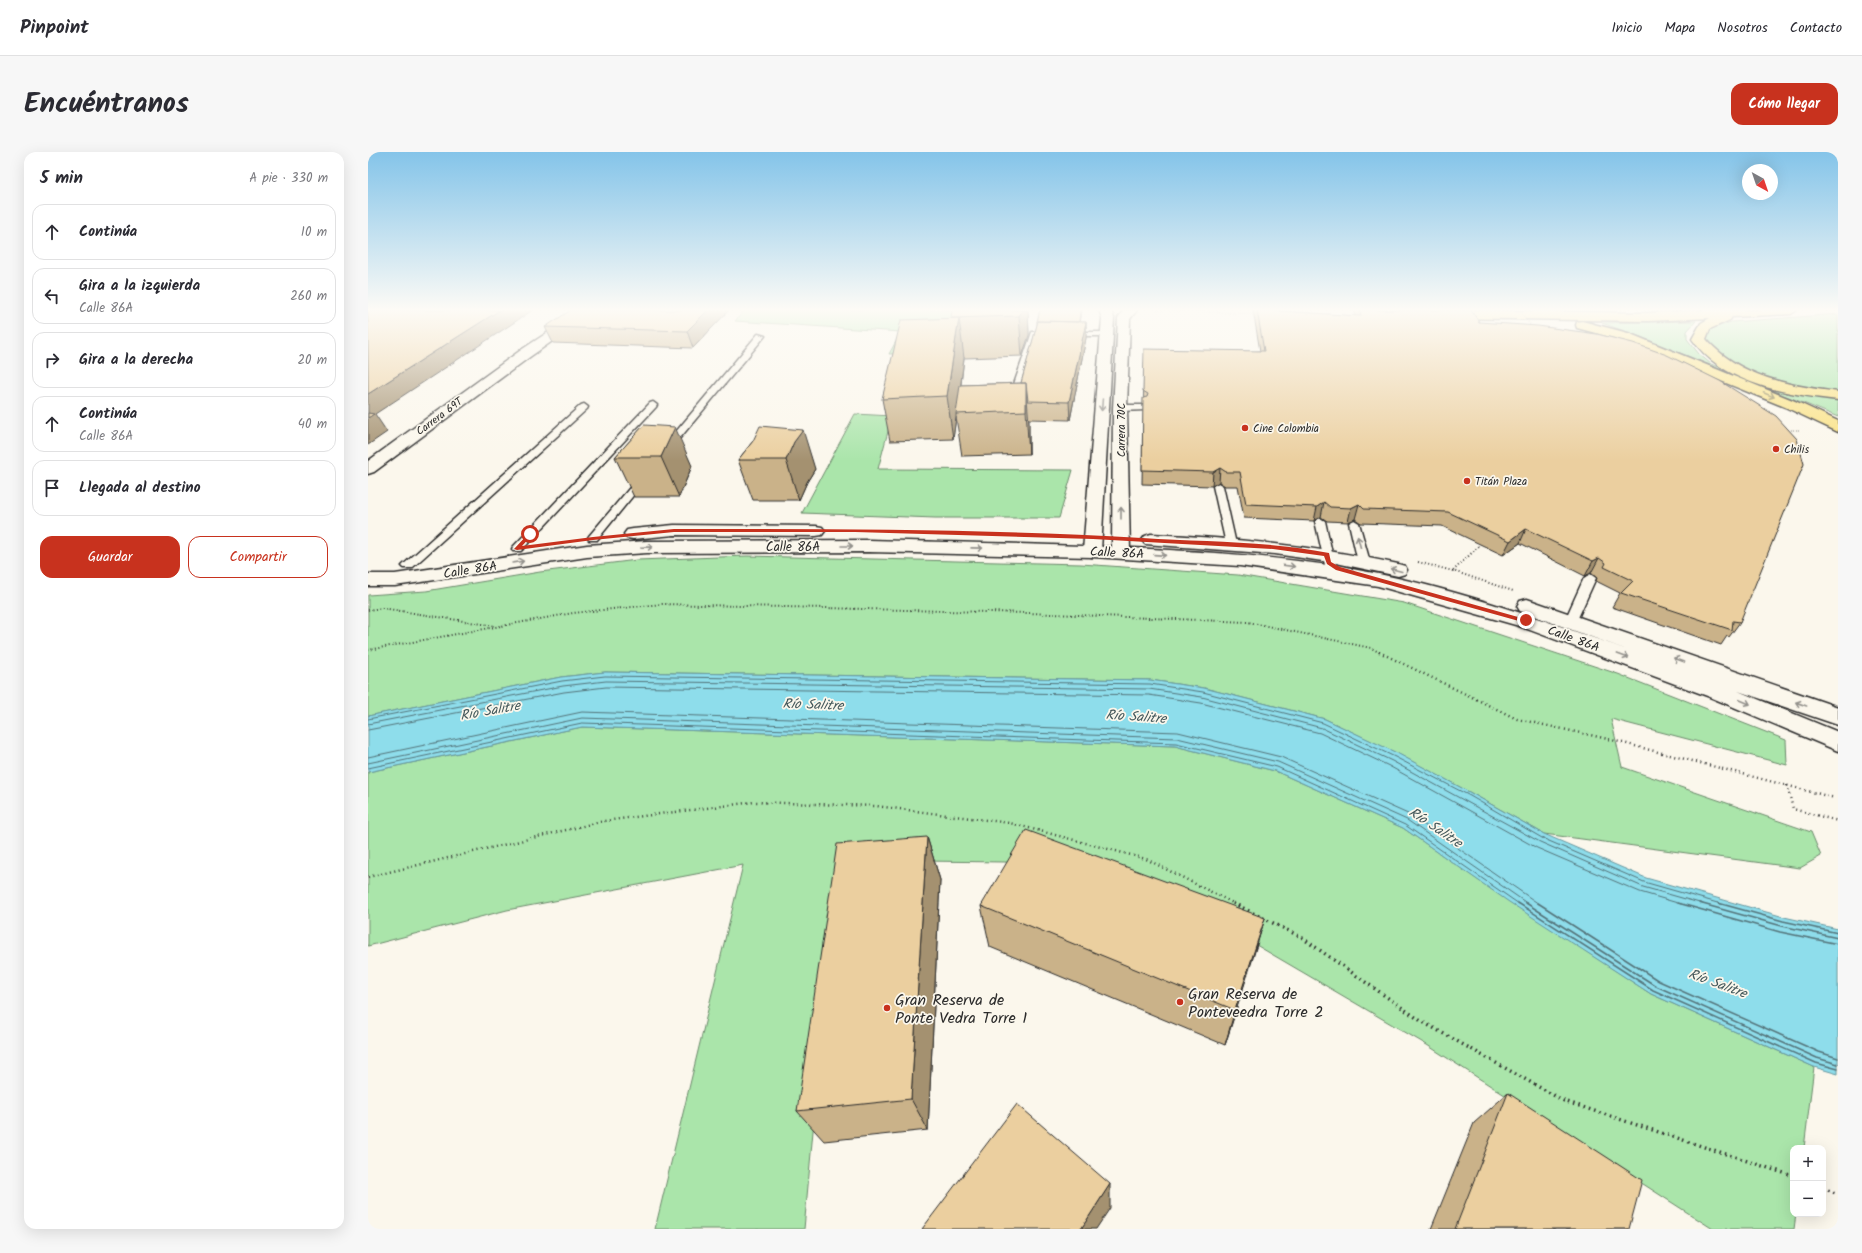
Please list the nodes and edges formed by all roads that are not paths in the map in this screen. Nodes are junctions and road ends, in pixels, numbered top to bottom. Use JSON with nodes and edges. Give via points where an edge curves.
{"nodes":[{"id":1,"x":517,"y":360,"type":"edge"},
{"id":2,"x":741,"y":360,"type":"edge"},
{"id":3,"x":1026,"y":360,"type":"edge"},
{"id":4,"x":1105,"y":360,"type":"edge"},
{"id":5,"x":1122,"y":360,"type":"edge"},
{"id":6,"x":1681,"y":360,"type":"edge"},
{"id":7,"x":1720,"y":360,"type":"edge"},
{"id":8,"x":1018,"y":384,"type":"edge"},
{"id":9,"x":1838,"y":396,"type":"edge"},
{"id":10,"x":653,"y":405,"type":"dead end"},
{"id":11,"x":584,"y":406,"type":"dead end"},
{"id":12,"x":1120,"y":408,"type":"junction"},
{"id":13,"x":1142,"y":408,"type":"edge"},
{"id":14,"x":1838,"y":427,"type":"edge"},
{"id":15,"x":661,"y":455,"type":"edge"},
{"id":16,"x":368,"y":469,"type":"edge"},
{"id":17,"x":646,"y":473,"type":"edge"},
{"id":18,"x":1218,"y":486,"type":"edge"},
{"id":19,"x":1320,"y":521,"type":"edge"},
{"id":20,"x":1354,"y":523,"type":"edge"},
{"id":21,"x":593,"y":538,"type":"junction"},
{"id":22,"x":1093,"y":544,"type":"junction"},
{"id":23,"x":1231,"y":544,"type":"junction"},
{"id":24,"x":1121,"y":545,"type":"junction"},
{"id":25,"x":517,"y":549,"type":"junction"},
{"id":26,"x":1327,"y":555,"type":"junction"},
{"id":27,"x":1364,"y":562,"type":"junction"},
{"id":28,"x":408,"y":566,"type":"junction"},
{"id":29,"x":368,"y":567,"type":"edge"},
{"id":30,"x":1590,"y":578,"type":"edge"},
{"id":31,"x":368,"y":580,"type":"edge"},
{"id":32,"x":1378,"y":580,"type":"junction"},
{"id":33,"x":1571,"y":620,"type":"junction"},
{"id":34,"x":1838,"y":716,"type":"edge"},
{"id":35,"x":1838,"y":742,"type":"edge"}],
"edges":[{"from":1,"to":16,"type":"street","name":"Carrera 69T"},
{"from":2,"to":15,"type":"lane"},
{"from":3,"to":8,"type":"lane"},
{"from":4,"to":22,"type":"street","name":"Carrera 70C","one_way":true},
{"from":5,"to":12,"type":"street","name":"Carrera 70C"},
{"from":6,"to":14,"type":"highway","one_way":true,"via":[[1790,404]]},
{"from":7,"to":9,"type":"highway","via":[[1748,376],[1803,391]]},
{"from":10,"to":25,"type":"lane"},
{"from":11,"to":28,"type":"lane"},
{"from":12,"to":13,"type":"lane"},
{"from":24,"to":12,"type":"street","name":"Carrera 70C","one_way":true},
{"from":17,"to":21,"type":"lane"},
{"from":18,"to":23,"type":"lane"},
{"from":19,"to":26,"type":"lane"},
{"from":27,"to":20,"type":"lane","one_way":true},
{"from":21,"to":22,"type":"street","name":"Calle 86A","via":[[674,530],[855,531]]},
{"from":21,"to":25,"type":"street","name":"Calle 86A"},
{"from":22,"to":24,"type":"street","name":"Calle 86A"},
{"from":31,"to":22,"type":"street","name":"Calle 86A","one_way":true,"via":[[395,580],[587,551],[647,547]]},
{"from":23,"to":24,"type":"street","name":"Calle 86A"},
{"from":23,"to":26,"type":"street","name":"Calle 86A"},
{"from":24,"to":32,"type":"street","name":"Calle 86A","one_way":true},
{"from":25,"to":28,"type":"street","name":"Calle 86A"},
{"from":26,"to":27,"type":"street","name":"Calle 86A"},
{"from":26,"to":32,"type":"lane","via":[[1333,567]]},
{"from":33,"to":27,"type":"street","name":"Calle 86A","one_way":true,"via":[[1519,603]]},
{"from":28,"to":29,"type":"street","name":"Calle 86A"},
{"from":30,"to":33,"type":"lane"},
{"from":32,"to":35,"type":"street","name":"Calle 86A","one_way":true,"via":[[1526,620],[1718,691]]},
{"from":34,"to":33,"type":"street","name":"Calle 86A","one_way":true}]}
